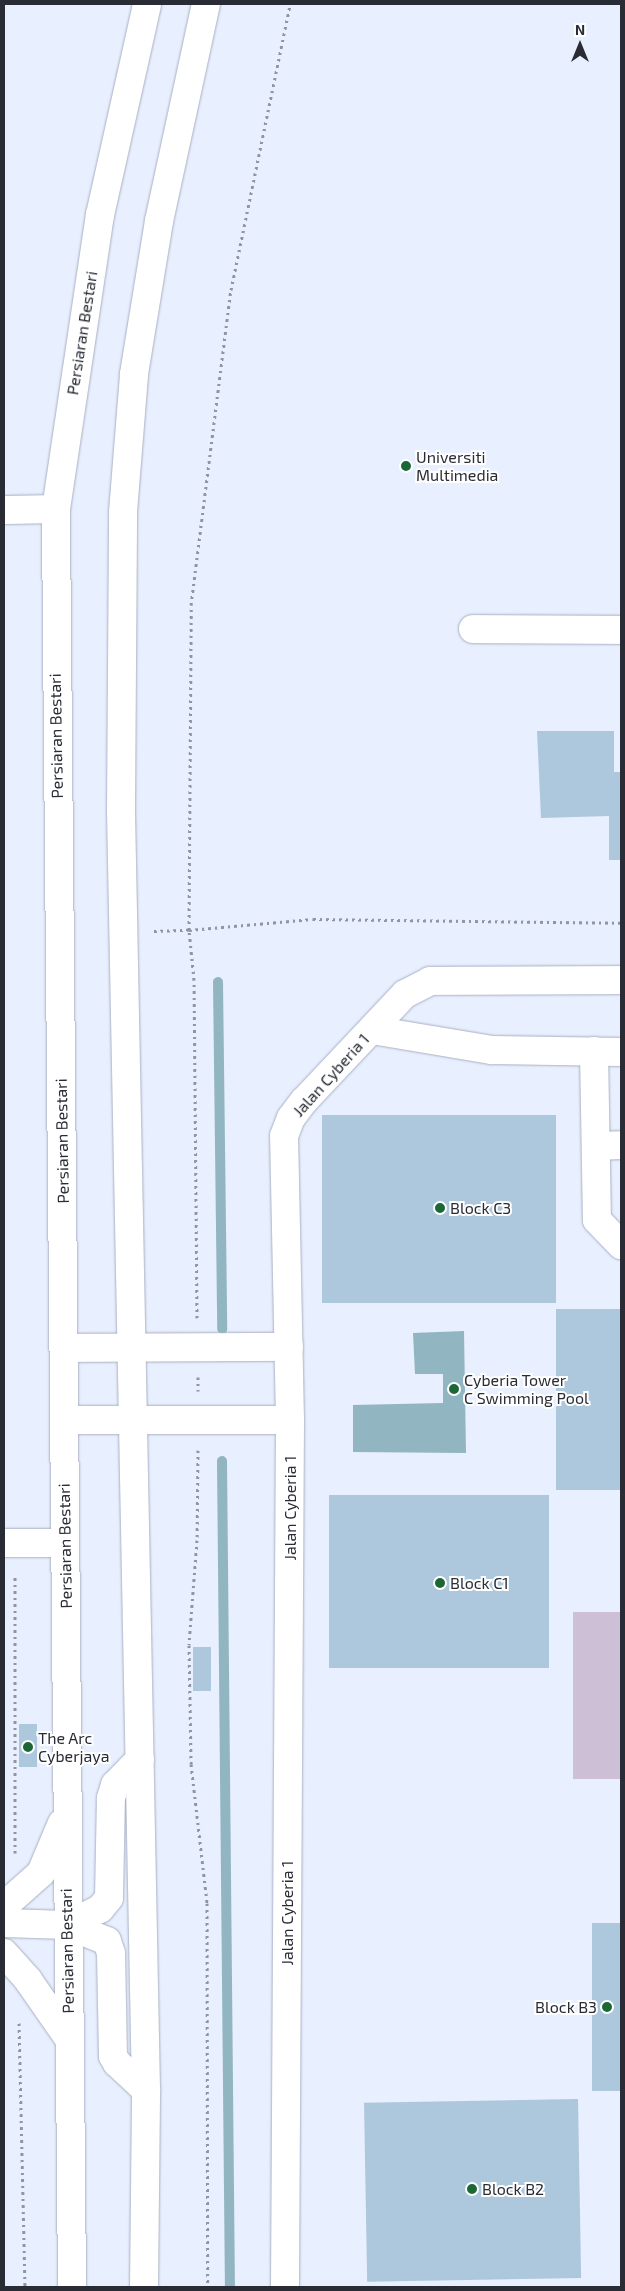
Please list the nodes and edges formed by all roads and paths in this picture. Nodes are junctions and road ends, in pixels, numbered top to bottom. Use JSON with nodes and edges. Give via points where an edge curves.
{"nodes":[{"id":1,"x":147,"y":4,"type":"edge"},
{"id":2,"x":206,"y":4,"type":"edge"},
{"id":3,"x":290,"y":4,"type":"edge"},
{"id":4,"x":56,"y":509,"type":"junction"},
{"id":5,"x":4,"y":510,"type":"edge"},
{"id":6,"x":473,"y":629,"type":"dead end"},
{"id":7,"x":621,"y":630,"type":"edge"},
{"id":8,"x":621,"y":923,"type":"edge"},
{"id":9,"x":189,"y":930,"type":"junction"},
{"id":10,"x":124,"y":932,"type":"junction"},
{"id":11,"x":621,"y":980,"type":"edge"},
{"id":12,"x":372,"y":1030,"type":"junction"},
{"id":13,"x":594,"y":1051,"type":"junction"},
{"id":14,"x":621,"y":1052,"type":"edge"},
{"id":15,"x":609,"y":1146,"type":"edge"},
{"id":16,"x":621,"y":1245,"type":"edge"},
{"id":17,"x":289,"y":1347,"type":"junction"},
{"id":18,"x":65,"y":1348,"type":"junction"},
{"id":19,"x":133,"y":1348,"type":"junction"},
{"id":20,"x":197,"y":1348,"type":"junction"},
{"id":21,"x":64,"y":1420,"type":"junction"},
{"id":22,"x":133,"y":1420,"type":"junction"},
{"id":23,"x":198,"y":1420,"type":"junction"},
{"id":24,"x":290,"y":1420,"type":"junction"},
{"id":25,"x":10,"y":1543,"type":"edge"},
{"id":26,"x":65,"y":1544,"type":"junction"},
{"id":27,"x":140,"y":1759,"type":"junction"},
{"id":28,"x":67,"y":1810,"type":"junction"},
{"id":29,"x":14,"y":1898,"type":"edge"},
{"id":30,"x":4,"y":1923,"type":"edge"},
{"id":31,"x":67,"y":1925,"type":"junction"},
{"id":32,"x":4,"y":1953,"type":"edge"},
{"id":33,"x":28,"y":1980,"type":"junction"},
{"id":34,"x":69,"y":2039,"type":"junction"},
{"id":35,"x":146,"y":2090,"type":"junction"},
{"id":36,"x":25,"y":2287,"type":"edge"},
{"id":37,"x":72,"y":2287,"type":"edge"},
{"id":38,"x":144,"y":2287,"type":"edge"},
{"id":39,"x":208,"y":2287,"type":"edge"},
{"id":40,"x":285,"y":2287,"type":"edge"}],
"edges":[{"from":1,"to":4,"type":"main road","name":"Persiaran Bestari","via":[[100,215]]},
{"from":2,"to":10,"type":"main road","via":[[159,221],[134,374],[122,573]]},
{"from":3,"to":9,"type":"path","via":[[231,290],[191,605]]},
{"from":4,"to":5,"type":"main road"},
{"from":4,"to":18,"type":"main road","name":"Persiaran Bestari"},
{"from":6,"to":7,"type":"main road"},
{"from":8,"to":9,"type":"path","via":[[313,919]]},
{"from":9,"to":10,"type":"path"},
{"from":9,"to":20,"type":"path","via":[[194,980]]},
{"from":10,"to":19,"type":"main road"},
{"from":11,"to":12,"type":"main road","name":"Jalan Cyberia 1","via":[[430,981],[405,994]]},
{"from":12,"to":13,"type":"main road","via":[[492,1050]]},
{"from":12,"to":17,"type":"main road","name":"Jalan Cyberia 1","via":[[304,1101],[291,1118],[284,1136]]},
{"from":13,"to":14,"type":"main road"},
{"from":13,"to":15,"type":"main road"},
{"from":15,"to":16,"type":"main road","via":[[597,1220]]},
{"from":17,"to":20,"type":"main road"},
{"from":17,"to":24,"type":"main road","name":"Jalan Cyberia 1"},
{"from":18,"to":19,"type":"main road"},
{"from":18,"to":21,"type":"main road","name":"Persiaran Bestari"},
{"from":19,"to":20,"type":"main road"},
{"from":19,"to":22,"type":"main road"},
{"from":20,"to":23,"type":"path"},
{"from":21,"to":22,"type":"main road"},
{"from":21,"to":26,"type":"main road","name":"Persiaran Bestari"},
{"from":22,"to":23,"type":"main road"},
{"from":22,"to":27,"type":"main road"},
{"from":23,"to":24,"type":"main road"},
{"from":23,"to":39,"type":"path","via":[[197,1540],[189,1645],[191,1764],[207,1902]]},
{"from":24,"to":40,"type":"main road","name":"Jalan Cyberia 1"},
{"from":25,"to":26,"type":"main road"},
{"from":25,"to":29,"type":"path"},
{"from":26,"to":28,"type":"main road","name":"Persiaran Bestari"},
{"from":27,"to":31,"type":"main road","via":[[115,1785],[111,1798],[109,1898],[100,1909]]},
{"from":27,"to":35,"type":"main road"},
{"from":28,"to":29,"type":"main road","via":[[41,1872]]},
{"from":28,"to":31,"type":"main road","name":"Persiaran Bestari"},
{"from":30,"to":31,"type":"main road"},
{"from":31,"to":34,"type":"main road","name":"Persiaran Bestari"},
{"from":31,"to":35,"type":"main road","via":[[107,1941],[111,1953],[113,2056]]},
{"from":32,"to":33,"type":"main road"},
{"from":33,"to":34,"type":"main road"},
{"from":33,"to":36,"type":"path","via":[[18,2002]]},
{"from":34,"to":37,"type":"main road","name":"Persiaran Bestari"},
{"from":35,"to":38,"type":"main road"}]}
